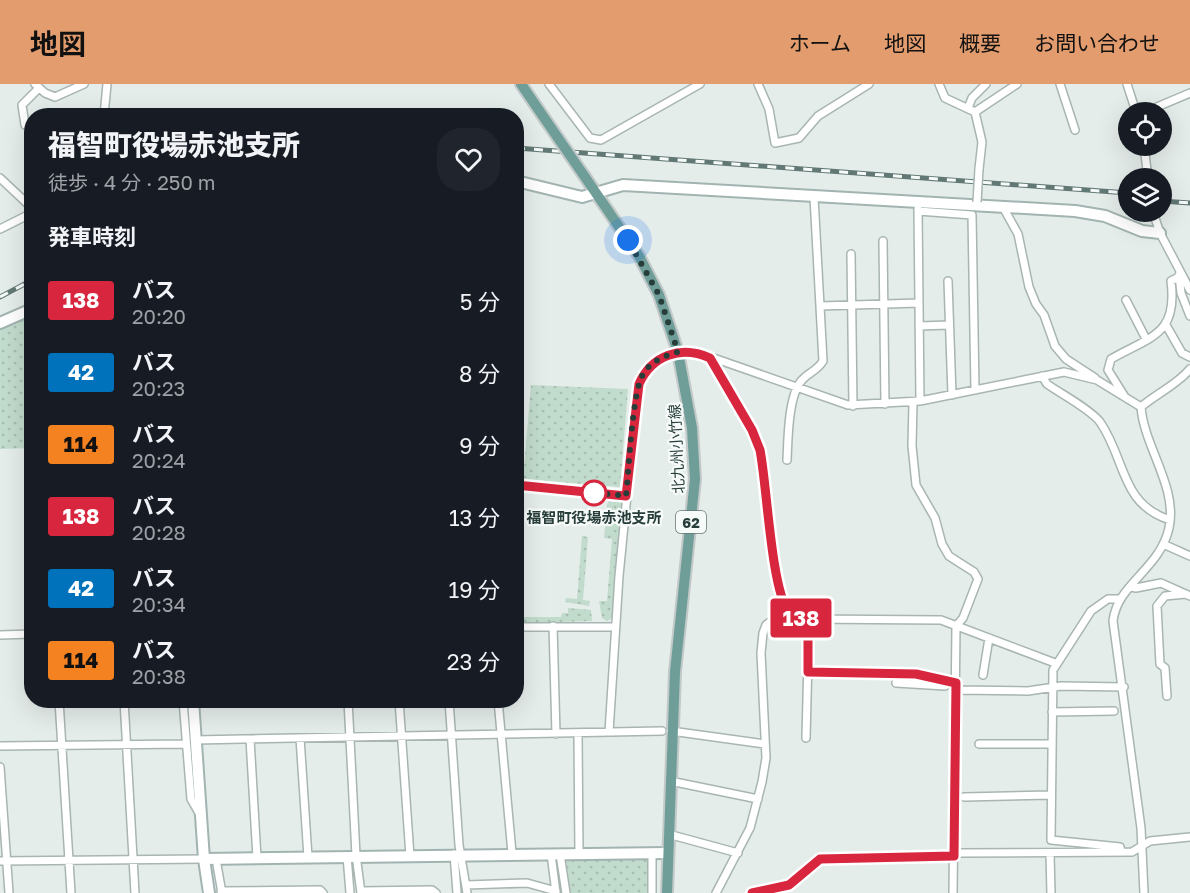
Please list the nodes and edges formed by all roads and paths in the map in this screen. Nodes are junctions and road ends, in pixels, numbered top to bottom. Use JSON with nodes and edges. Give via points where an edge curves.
{"nodes":[{"id":1,"x":84,"y":84,"type":"edge"},
{"id":2,"x":107,"y":84,"type":"edge"},
{"id":3,"x":521,"y":84,"type":"edge"},
{"id":4,"x":549,"y":84,"type":"edge"},
{"id":5,"x":700,"y":84,"type":"edge"},
{"id":6,"x":758,"y":84,"type":"edge"},
{"id":7,"x":869,"y":84,"type":"edge"},
{"id":8,"x":939,"y":84,"type":"edge"},
{"id":9,"x":986,"y":84,"type":"edge"},
{"id":10,"x":1017,"y":84,"type":"edge"},
{"id":11,"x":1060,"y":84,"type":"edge"},
{"id":12,"x":1127,"y":84,"type":"edge"},
{"id":13,"x":37,"y":86,"type":"edge"},
{"id":14,"x":1190,"y":93,"type":"edge"},
{"id":15,"x":1133,"y":102,"type":"edge"},
{"id":16,"x":1169,"y":102,"type":"edge"},
{"id":17,"x":105,"y":108,"type":"edge"},
{"id":18,"x":968,"y":108,"type":"junction"},
{"id":19,"x":975,"y":112,"type":"junction"},
{"id":20,"x":24,"y":118,"type":"edge"},
{"id":21,"x":1076,"y":130,"type":"dead end"},
{"id":22,"x":0,"y":178,"type":"edge"},
{"id":23,"x":524,"y":183,"type":"edge"},
{"id":24,"x":596,"y":192,"type":"junction"},
{"id":25,"x":814,"y":197,"type":"junction"},
{"id":26,"x":24,"y":200,"type":"edge"},
{"id":27,"x":977,"y":204,"type":"junction"},
{"id":28,"x":918,"y":207,"type":"junction"},
{"id":29,"x":1002,"y":207,"type":"junction"},
{"id":30,"x":24,"y":217,"type":"edge"},
{"id":31,"x":1156,"y":222,"type":"edge"},
{"id":32,"x":0,"y":229,"type":"edge"},
{"id":33,"x":1160,"y":233,"type":"junction"},
{"id":34,"x":883,"y":241,"type":"dead end"},
{"id":35,"x":851,"y":254,"type":"dead end"},
{"id":36,"x":1179,"y":274,"type":"junction"},
{"id":37,"x":948,"y":281,"type":"dead end"},
{"id":38,"x":1190,"y":290,"type":"edge"},
{"id":39,"x":1126,"y":300,"type":"dead end"},
{"id":40,"x":919,"y":303,"type":"junction"},
{"id":41,"x":883,"y":304,"type":"junction"},
{"id":42,"x":852,"y":305,"type":"junction"},
{"id":43,"x":820,"y":306,"type":"junction"},
{"id":44,"x":24,"y":312,"type":"edge"},
{"id":45,"x":1190,"y":316,"type":"edge"},
{"id":46,"x":0,"y":323,"type":"edge"},
{"id":47,"x":949,"y":325,"type":"junction"},
{"id":48,"x":1166,"y":325,"type":"junction"},
{"id":49,"x":919,"y":326,"type":"junction"},
{"id":50,"x":1146,"y":339,"type":"junction"},
{"id":51,"x":678,"y":352,"type":"junction"},
{"id":52,"x":1190,"y":357,"type":"edge"},
{"id":53,"x":710,"y":358,"type":"junction"},
{"id":54,"x":1190,"y":369,"type":"edge"},
{"id":55,"x":1042,"y":376,"type":"junction"},
{"id":56,"x":1097,"y":380,"type":"junction"},
{"id":57,"x":797,"y":389,"type":"junction"},
{"id":58,"x":975,"y":390,"type":"junction"},
{"id":59,"x":952,"y":395,"type":"junction"},
{"id":60,"x":1125,"y":397,"type":"junction"},
{"id":61,"x":917,"y":402,"type":"junction"},
{"id":62,"x":885,"y":404,"type":"junction"},
{"id":63,"x":853,"y":406,"type":"junction"},
{"id":64,"x":1141,"y":407,"type":"junction"},
{"id":65,"x":787,"y":460,"type":"dead end"},
{"id":66,"x":524,"y":486,"type":"edge"},
{"id":67,"x":626,"y":496,"type":"junction"},
{"id":68,"x":1170,"y":520,"type":"junction"},
{"id":69,"x":1163,"y":544,"type":"junction"},
{"id":70,"x":1190,"y":556,"type":"edge"},
{"id":71,"x":1131,"y":587,"type":"junction"},
{"id":72,"x":1188,"y":595,"type":"edge"},
{"id":73,"x":1119,"y":599,"type":"junction"},
{"id":74,"x":787,"y":609,"type":"junction"},
{"id":75,"x":808,"y":619,"type":"junction"},
{"id":76,"x":553,"y":626,"type":"junction"},
{"id":77,"x":957,"y":626,"type":"junction"},
{"id":78,"x":524,"y":627,"type":"edge"},
{"id":79,"x":615,"y":627,"type":"junction"},
{"id":80,"x":24,"y":634,"type":"edge"},
{"id":81,"x":0,"y":635,"type":"edge"},
{"id":82,"x":989,"y":638,"type":"junction"},
{"id":83,"x":1055,"y":663,"type":"junction"},
{"id":84,"x":808,"y":672,"type":"junction"},
{"id":85,"x":983,"y":675,"type":"dead end"},
{"id":86,"x":896,"y":683,"type":"dead end"},
{"id":87,"x":954,"y":685,"type":"junction"},
{"id":88,"x":1052,"y":686,"type":"junction"},
{"id":89,"x":1124,"y":687,"type":"junction"},
{"id":90,"x":1167,"y":696,"type":"dead end"},
{"id":91,"x":60,"y":708,"type":"edge"},
{"id":92,"x":125,"y":708,"type":"edge"},
{"id":93,"x":184,"y":708,"type":"edge"},
{"id":94,"x":192,"y":708,"type":"edge"},
{"id":95,"x":348,"y":708,"type":"edge"},
{"id":96,"x":400,"y":708,"type":"edge"},
{"id":97,"x":450,"y":708,"type":"edge"},
{"id":98,"x":499,"y":708,"type":"edge"},
{"id":99,"x":1114,"y":711,"type":"dead end"},
{"id":100,"x":1052,"y":712,"type":"junction"},
{"id":101,"x":666,"y":731,"type":"junction"},
{"id":102,"x":609,"y":732,"type":"junction"},
{"id":103,"x":501,"y":734,"type":"junction"},
{"id":104,"x":556,"y":734,"type":"junction"},
{"id":105,"x":578,"y":734,"type":"junction"},
{"id":106,"x":452,"y":735,"type":"junction"},
{"id":107,"x":402,"y":736,"type":"junction"},
{"id":108,"x":350,"y":737,"type":"junction"},
{"id":109,"x":300,"y":738,"type":"junction"},
{"id":110,"x":807,"y":738,"type":"dead end"},
{"id":111,"x":250,"y":739,"type":"junction"},
{"id":112,"x":190,"y":742,"type":"junction"},
{"id":113,"x":62,"y":744,"type":"junction"},
{"id":114,"x":127,"y":744,"type":"junction"},
{"id":115,"x":765,"y":744,"type":"junction"},
{"id":116,"x":979,"y":744,"type":"dead end"},
{"id":117,"x":1051,"y":744,"type":"junction"},
{"id":118,"x":0,"y":746,"type":"edge"},
{"id":119,"x":0,"y":766,"type":"edge"},
{"id":120,"x":670,"y":781,"type":"junction"},
{"id":121,"x":1050,"y":795,"type":"junction"},
{"id":122,"x":964,"y":797,"type":"dead end"},
{"id":123,"x":758,"y":798,"type":"junction"},
{"id":124,"x":668,"y":834,"type":"junction"},
{"id":125,"x":1190,"y":837,"type":"edge"},
{"id":126,"x":1142,"y":847,"type":"junction"},
{"id":127,"x":1121,"y":852,"type":"junction"},
{"id":128,"x":512,"y":853,"type":"junction"},
{"id":129,"x":652,"y":853,"type":"junction"},
{"id":130,"x":668,"y":853,"type":"junction"},
{"id":131,"x":738,"y":853,"type":"junction"},
{"id":132,"x":457,"y":854,"type":"junction"},
{"id":133,"x":556,"y":854,"type":"junction"},
{"id":134,"x":579,"y":854,"type":"junction"},
{"id":135,"x":1050,"y":854,"type":"junction"},
{"id":136,"x":352,"y":856,"type":"junction"},
{"id":137,"x":410,"y":856,"type":"junction"},
{"id":138,"x":954,"y":856,"type":"junction"},
{"id":139,"x":308,"y":857,"type":"junction"},
{"id":140,"x":257,"y":858,"type":"junction"},
{"id":141,"x":133,"y":859,"type":"junction"},
{"id":142,"x":204,"y":859,"type":"junction"},
{"id":143,"x":216,"y":859,"type":"junction"},
{"id":144,"x":69,"y":860,"type":"junction"},
{"id":145,"x":4,"y":861,"type":"edge"},
{"id":146,"x":466,"y":885,"type":"junction"},
{"id":147,"x":222,"y":892,"type":"edge"},
{"id":148,"x":361,"y":892,"type":"edge"},
{"id":149,"x":556,"y":892,"type":"edge"},
{"id":150,"x":9,"y":893,"type":"edge"},
{"id":151,"x":71,"y":893,"type":"edge"},
{"id":152,"x":135,"y":893,"type":"edge"},
{"id":153,"x":209,"y":893,"type":"edge"},
{"id":154,"x":323,"y":893,"type":"edge"},
{"id":155,"x":350,"y":893,"type":"edge"},
{"id":156,"x":436,"y":893,"type":"edge"},
{"id":157,"x":457,"y":893,"type":"edge"},
{"id":158,"x":467,"y":893,"type":"edge"},
{"id":159,"x":566,"y":893,"type":"edge"},
{"id":160,"x":652,"y":893,"type":"edge"},
{"id":161,"x":667,"y":893,"type":"edge"},
{"id":162,"x":716,"y":893,"type":"edge"},
{"id":163,"x":752,"y":893,"type":"edge"},
{"id":164,"x":953,"y":893,"type":"edge"},
{"id":165,"x":1051,"y":893,"type":"edge"},
{"id":166,"x":1144,"y":893,"type":"edge"}],
"edges":[{"from":1,"to":13,"type":"street","via":[[55,97]]},
{"from":2,"to":17,"type":"street"},
{"from":3,"to":24,"type":"main road","name":"北九州小竹線","number":"62","bridge":true},
{"from":4,"to":5,"type":"street","via":[[591,138],[601,140]]},
{"from":6,"to":7,"type":"street","via":[[769,109],[776,143],[799,138],[818,117]]},
{"from":8,"to":18,"type":"street","via":[[945,98]]},
{"from":9,"to":18,"type":"street"},
{"from":10,"to":19,"type":"street"},
{"from":11,"to":21,"type":"street"},
{"from":12,"to":15,"type":"street"},
{"from":13,"to":20,"type":"street","via":[[22,105]]},
{"from":14,"to":16,"type":"street"},
{"from":18,"to":19,"type":"street"},
{"from":19,"to":27,"type":"street","bridge":true,"via":[[982,142]]},
{"from":22,"to":26,"type":"street"},
{"from":23,"to":24,"type":"street","via":[[579,196]]},
{"from":24,"to":25,"type":"street","via":[[623,185]]},
{"from":24,"to":51,"type":"main road","name":"北九州小竹線","number":"62","via":[[648,272]]},
{"from":25,"to":28,"type":"street"},
{"from":25,"to":43,"type":"street"},
{"from":27,"to":28,"type":"street"},
{"from":27,"to":29,"type":"street"},
{"from":28,"to":40,"type":"street"},
{"from":28,"to":58,"type":"street","via":[[972,215]]},
{"from":29,"to":33,"type":"street","via":[[1105,216],[1142,231]]},
{"from":29,"to":56,"type":"street","via":[[1018,234],[1029,287],[1055,346],[1066,359]]},
{"from":30,"to":32,"type":"street"},
{"from":31,"to":33,"type":"street"},
{"from":33,"to":36,"type":"street"},
{"from":34,"to":41,"type":"street"},
{"from":35,"to":42,"type":"street"},
{"from":36,"to":38,"type":"street"},
{"from":36,"to":45,"type":"street"},
{"from":36,"to":48,"type":"street","via":[[1171,281],[1173,309]]},
{"from":37,"to":47,"type":"street"},
{"from":39,"to":50,"type":"street"},
{"from":40,"to":41,"type":"street"},
{"from":40,"to":49,"type":"street"},
{"from":41,"to":42,"type":"street"},
{"from":41,"to":62,"type":"street"},
{"from":42,"to":43,"type":"street"},
{"from":42,"to":63,"type":"street"},
{"from":43,"to":57,"type":"street","via":[[823,361],[801,380]]},
{"from":44,"to":46,"type":"street"},
{"from":47,"to":49,"type":"street"},
{"from":47,"to":59,"type":"street"},
{"from":48,"to":50,"type":"street"},
{"from":48,"to":52,"type":"street","via":[[1182,353]]},
{"from":49,"to":61,"type":"street"},
{"from":50,"to":60,"type":"street","via":[[1111,359],[1108,370]]},
{"from":51,"to":53,"type":"street"},
{"from":51,"to":67,"type":"street","via":[[651,365],[639,384]]},
{"from":51,"to":101,"type":"main road","name":"北九州小竹線","number":"62","via":[[692,428],[695,479]]},
{"from":53,"to":57,"type":"street"},
{"from":53,"to":74,"type":"street","via":[[760,450],[779,586]]},
{"from":54,"to":64,"type":"street"},
{"from":55,"to":56,"type":"street","via":[[1064,372]]},
{"from":55,"to":58,"type":"street"},
{"from":55,"to":68,"type":"street","via":[[1047,384],[1098,419],[1135,499],[1154,515]]},
{"from":56,"to":60,"type":"street"},
{"from":57,"to":63,"type":"street"},
{"from":57,"to":65,"type":"street"},
{"from":58,"to":59,"type":"street"},
{"from":59,"to":61,"type":"street"},
{"from":60,"to":64,"type":"street"},
{"from":61,"to":62,"type":"street"},
{"from":61,"to":77,"type":"street","via":[[912,446],[916,485],[935,518],[949,556],[978,579]]},
{"from":62,"to":63,"type":"street"},
{"from":64,"to":68,"type":"street","via":[[1145,434],[1169,498]]},
{"from":66,"to":67,"type":"street"},
{"from":67,"to":79,"type":"street"},
{"from":68,"to":69,"type":"street"},
{"from":69,"to":70,"type":"street"},
{"from":69,"to":71,"type":"street","via":[[1155,560]]},
{"from":71,"to":72,"type":"street","via":[[1161,583]]},
{"from":71,"to":73,"type":"street"},
{"from":72,"to":90,"type":"street","via":[[1165,596],[1157,606],[1160,664],[1165,668]]},
{"from":73,"to":83,"type":"street","via":[[1108,599],[1091,611],[1066,653]]},
{"from":73,"to":89,"type":"street","via":[[1113,621]]},
{"from":74,"to":75,"type":"street","via":[[793,616]]},
{"from":74,"to":115,"type":"street","via":[[766,625],[763,633]]},
{"from":75,"to":77,"type":"street","via":[[941,620]]},
{"from":75,"to":84,"type":"street"},
{"from":76,"to":78,"type":"street"},
{"from":76,"to":79,"type":"street"},
{"from":76,"to":104,"type":"street"},
{"from":77,"to":82,"type":"street"},
{"from":77,"to":87,"type":"street"},
{"from":79,"to":102,"type":"street"},
{"from":80,"to":81,"type":"street"},
{"from":82,"to":83,"type":"street"},
{"from":82,"to":85,"type":"street"},
{"from":83,"to":88,"type":"street"},
{"from":84,"to":87,"type":"street","via":[[916,674]]},
{"from":84,"to":110,"type":"street"},
{"from":86,"to":87,"type":"street"},
{"from":87,"to":88,"type":"street","via":[[1028,691]]},
{"from":87,"to":138,"type":"street"},
{"from":88,"to":89,"type":"street"},
{"from":88,"to":100,"type":"street"},
{"from":89,"to":126,"type":"street"},
{"from":91,"to":113,"type":"street"},
{"from":92,"to":114,"type":"street"},
{"from":93,"to":112,"type":"street"},
{"from":94,"to":112,"type":"street"},
{"from":95,"to":108,"type":"street"},
{"from":96,"to":107,"type":"street"},
{"from":97,"to":106,"type":"street"},
{"from":98,"to":103,"type":"street"},
{"from":99,"to":100,"type":"street"},
{"from":100,"to":117,"type":"street"},
{"from":101,"to":102,"type":"street"},
{"from":101,"to":115,"type":"street"},
{"from":101,"to":120,"type":"main road","name":"北九州小竹線","number":"62"},
{"from":102,"to":105,"type":"street"},
{"from":103,"to":104,"type":"street"},
{"from":103,"to":106,"type":"street"},
{"from":103,"to":128,"type":"street"},
{"from":104,"to":105,"type":"street"},
{"from":105,"to":134,"type":"street"},
{"from":106,"to":107,"type":"street"},
{"from":106,"to":132,"type":"street"},
{"from":107,"to":108,"type":"street"},
{"from":107,"to":137,"type":"street"},
{"from":108,"to":109,"type":"street"},
{"from":108,"to":136,"type":"street"},
{"from":109,"to":111,"type":"street"},
{"from":109,"to":139,"type":"street"},
{"from":111,"to":112,"type":"street"},
{"from":111,"to":140,"type":"street"},
{"from":112,"to":114,"type":"street"},
{"from":112,"to":142,"type":"street"},
{"from":113,"to":114,"type":"street"},
{"from":113,"to":118,"type":"street"},
{"from":113,"to":144,"type":"street"},
{"from":114,"to":141,"type":"street"},
{"from":115,"to":123,"type":"street"},
{"from":116,"to":117,"type":"street"},
{"from":117,"to":121,"type":"street"},
{"from":119,"to":145,"type":"street"},
{"from":120,"to":123,"type":"street"},
{"from":120,"to":124,"type":"main road","name":"北九州小竹線","number":"62"},
{"from":121,"to":122,"type":"street"},
{"from":121,"to":127,"type":"street","via":[[1051,840],[1111,844],[1120,847]]},
{"from":123,"to":131,"type":"street"},
{"from":124,"to":130,"type":"main road","name":"北九州小竹線","number":"62"},
{"from":124,"to":131,"type":"street"},
{"from":125,"to":126,"type":"street","via":[[1150,841]]},
{"from":126,"to":127,"type":"street"},
{"from":126,"to":166,"type":"street"},
{"from":127,"to":135,"type":"street"},
{"from":128,"to":132,"type":"street"},
{"from":128,"to":133,"type":"street"},
{"from":129,"to":130,"type":"street"},
{"from":129,"to":134,"type":"street"},
{"from":129,"to":160,"type":"street"},
{"from":130,"to":161,"type":"main road","name":"北九州小竹線","number":"62"},
{"from":131,"to":162,"type":"street"},
{"from":132,"to":137,"type":"street"},
{"from":132,"to":146,"type":"street"},
{"from":132,"to":157,"type":"street"},
{"from":133,"to":134,"type":"street"},
{"from":133,"to":149,"type":"street"},
{"from":133,"to":159,"type":"street"},
{"from":135,"to":138,"type":"street"},
{"from":135,"to":165,"type":"street"},
{"from":136,"to":137,"type":"street"},
{"from":136,"to":139,"type":"street"},
{"from":136,"to":148,"type":"street"},
{"from":136,"to":155,"type":"street"},
{"from":138,"to":163,"type":"street","via":[[820,859],[789,885]]},
{"from":138,"to":164,"type":"street"},
{"from":139,"to":140,"type":"street"},
{"from":140,"to":143,"type":"street"},
{"from":141,"to":142,"type":"street"},
{"from":141,"to":144,"type":"street"},
{"from":141,"to":152,"type":"street"},
{"from":142,"to":143,"type":"street"},
{"from":142,"to":153,"type":"street"},
{"from":143,"to":147,"type":"street"},
{"from":144,"to":145,"type":"street"},
{"from":144,"to":151,"type":"street"},
{"from":145,"to":150,"type":"street"},
{"from":146,"to":149,"type":"street","via":[[527,883]]},
{"from":146,"to":158,"type":"street"},
{"from":147,"to":154,"type":"street"},
{"from":148,"to":156,"type":"street"}]}
